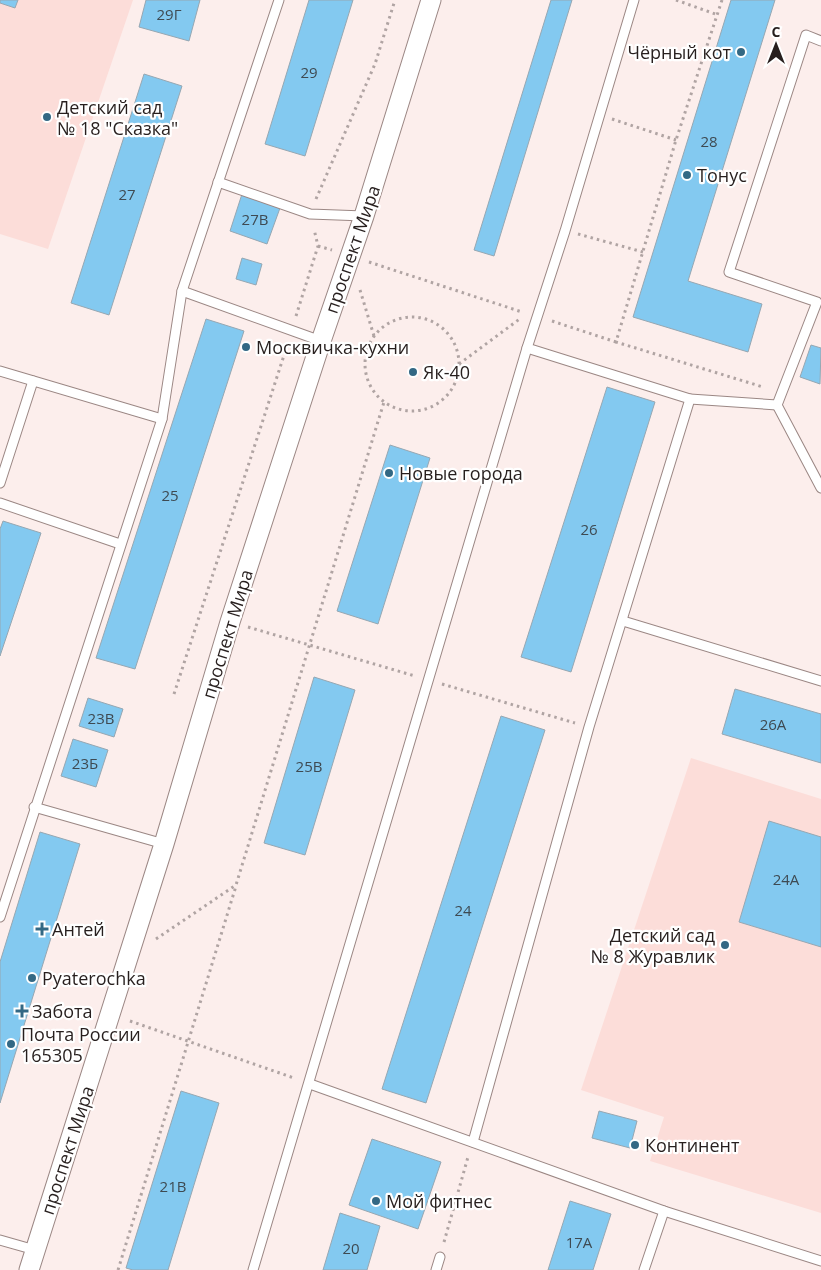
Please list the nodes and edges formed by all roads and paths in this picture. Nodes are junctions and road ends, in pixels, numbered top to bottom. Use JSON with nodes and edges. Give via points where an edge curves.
{"nodes":[{"id":1,"x":279,"y":0,"type":"edge"},
{"id":2,"x":395,"y":0,"type":"edge"},
{"id":3,"x":431,"y":0,"type":"edge"},
{"id":4,"x":634,"y":0,"type":"edge"},
{"id":5,"x":676,"y":0,"type":"edge"},
{"id":6,"x":722,"y":0,"type":"edge"},
{"id":7,"x":718,"y":15,"type":"junction"},
{"id":8,"x":821,"y":41,"type":"edge"},
{"id":9,"x":600,"y":115,"type":"junction"},
{"id":10,"x":676,"y":140,"type":"junction"},
{"id":11,"x":218,"y":182,"type":"junction"},
{"id":12,"x":310,"y":214,"type":"junction"},
{"id":13,"x":364,"y":216,"type":"junction"},
{"id":14,"x":566,"y":231,"type":"junction"},
{"id":15,"x":318,"y":246,"type":"junction"},
{"id":16,"x":643,"y":252,"type":"junction"},
{"id":17,"x":350,"y":256,"type":"junction"},
{"id":18,"x":182,"y":291,"type":"junction"},
{"id":19,"x":819,"y":303,"type":"edge"},
{"id":20,"x":536,"y":316,"type":"junction"},
{"id":21,"x":292,"y":330,"type":"junction"},
{"id":22,"x":374,"y":336,"type":"junction"},
{"id":23,"x":321,"y":340,"type":"junction"},
{"id":24,"x":616,"y":342,"type":"junction"},
{"id":25,"x":528,"y":348,"type":"junction"},
{"id":26,"x":459,"y":364,"type":"junction"},
{"id":27,"x":0,"y":371,"type":"edge"},
{"id":28,"x":33,"y":381,"type":"junction"},
{"id":29,"x":782,"y":393,"type":"junction"},
{"id":30,"x":690,"y":399,"type":"junction"},
{"id":31,"x":384,"y":402,"type":"junction"},
{"id":32,"x":778,"y":405,"type":"junction"},
{"id":33,"x":162,"y":419,"type":"junction"},
{"id":34,"x":0,"y":484,"type":"edge"},
{"id":35,"x":821,"y":488,"type":"edge"},
{"id":36,"x":0,"y":503,"type":"edge"},
{"id":37,"x":120,"y":544,"type":"junction"},
{"id":38,"x":623,"y":621,"type":"junction"},
{"id":39,"x":230,"y":622,"type":"junction"},
{"id":40,"x":310,"y":645,"type":"junction"},
{"id":41,"x":429,"y":680,"type":"junction"},
{"id":42,"x":821,"y":681,"type":"edge"},
{"id":43,"x":174,"y":694,"type":"dead end"},
{"id":44,"x":589,"y":727,"type":"junction"},
{"id":45,"x":34,"y":807,"type":"junction"},
{"id":46,"x":164,"y":844,"type":"junction"},
{"id":47,"x":236,"y":885,"type":"junction"},
{"id":48,"x":0,"y":917,"type":"edge"},
{"id":49,"x":154,"y":940,"type":"dead end"},
{"id":50,"x":110,"y":1014,"type":"junction"},
{"id":51,"x":187,"y":1041,"type":"junction"},
{"id":52,"x":310,"y":1084,"type":"junction"},
{"id":53,"x":473,"y":1142,"type":"junction"},
{"id":54,"x":664,"y":1211,"type":"junction"},
{"id":55,"x":0,"y":1240,"type":"edge"},
{"id":56,"x":34,"y":1250,"type":"junction"},
{"id":57,"x":440,"y":1257,"type":"joint"},
{"id":58,"x":821,"y":1260,"type":"edge"},
{"id":59,"x":29,"y":1270,"type":"edge"},
{"id":60,"x":118,"y":1270,"type":"edge"},
{"id":61,"x":253,"y":1270,"type":"edge"},
{"id":62,"x":436,"y":1270,"type":"edge"},
{"id":63,"x":644,"y":1270,"type":"edge"}],
"edges":[{"from":1,"to":11,"type":"lane"},
{"from":2,"to":12,"type":"path","via":[[375,64]]},
{"from":3,"to":13,"type":"street","name":"проспект Мира"},
{"from":4,"to":9,"type":"lane"},
{"from":5,"to":7,"type":"path"},
{"from":6,"to":7,"type":"path"},
{"from":7,"to":10,"type":"path"},
{"from":8,"to":19,"type":"lane","via":[[806,35],[729,272]]},
{"from":9,"to":10,"type":"path"},
{"from":9,"to":14,"type":"lane"},
{"from":10,"to":16,"type":"path"},
{"from":11,"to":12,"type":"lane"},
{"from":11,"to":18,"type":"lane"},
{"from":12,"to":13,"type":"lane"},
{"from":12,"to":15,"type":"path"},
{"from":13,"to":17,"type":"street","name":"проспект Мира"},
{"from":14,"to":16,"type":"path"},
{"from":14,"to":20,"type":"lane"},
{"from":15,"to":17,"type":"path"},
{"from":15,"to":21,"type":"path"},
{"from":16,"to":24,"type":"path"},
{"from":17,"to":22,"type":"path"},
{"from":17,"to":23,"type":"street","name":"проспект Мира"},
{"from":17,"to":26,"type":"path","via":[[527,313]]},
{"from":18,"to":21,"type":"lane"},
{"from":18,"to":33,"type":"lane"},
{"from":19,"to":29,"type":"lane"},
{"from":20,"to":24,"type":"path"},
{"from":20,"to":25,"type":"lane"},
{"from":21,"to":23,"type":"lane"},
{"from":21,"to":43,"type":"path"},
{"from":22,"to":26,"type":"path","via":[[398,319],[426,319],[450,336],[457,349]]},
{"from":22,"to":31,"type":"path","via":[[367,349],[365,364],[371,385]]},
{"from":23,"to":39,"type":"street","name":"проспект Мира"},
{"from":24,"to":29,"type":"path"},
{"from":25,"to":30,"type":"lane"},
{"from":25,"to":41,"type":"lane"},
{"from":26,"to":31,"type":"path","via":[[453,385],[440,402],[412,411]]},
{"from":27,"to":28,"type":"lane"},
{"from":28,"to":33,"type":"lane"},
{"from":28,"to":34,"type":"lane"},
{"from":29,"to":32,"type":"lane"},
{"from":30,"to":32,"type":"lane"},
{"from":30,"to":38,"type":"lane"},
{"from":31,"to":40,"type":"path"},
{"from":32,"to":35,"type":"lane"},
{"from":33,"to":37,"type":"lane"},
{"from":36,"to":37,"type":"lane"},
{"from":37,"to":45,"type":"lane"},
{"from":38,"to":42,"type":"lane"},
{"from":38,"to":44,"type":"lane"},
{"from":39,"to":40,"type":"path"},
{"from":39,"to":46,"type":"street","name":"проспект Мира"},
{"from":40,"to":41,"type":"path"},
{"from":40,"to":47,"type":"path"},
{"from":41,"to":44,"type":"path"},
{"from":41,"to":52,"type":"lane"},
{"from":44,"to":53,"type":"lane"},
{"from":45,"to":46,"type":"lane"},
{"from":45,"to":48,"type":"lane"},
{"from":46,"to":50,"type":"street","name":"проспект Мира"},
{"from":47,"to":49,"type":"path"},
{"from":47,"to":51,"type":"path"},
{"from":50,"to":51,"type":"path"},
{"from":50,"to":56,"type":"street","name":"проспект Мира"},
{"from":51,"to":52,"type":"path"},
{"from":51,"to":60,"type":"path"},
{"from":52,"to":53,"type":"lane"},
{"from":52,"to":61,"type":"lane"},
{"from":53,"to":54,"type":"lane"},
{"from":53,"to":57,"type":"path"},
{"from":54,"to":58,"type":"lane"},
{"from":54,"to":63,"type":"lane"},
{"from":55,"to":56,"type":"lane"},
{"from":56,"to":59,"type":"street","name":"проспект Мира"},
{"from":57,"to":62,"type":"lane"}]}
